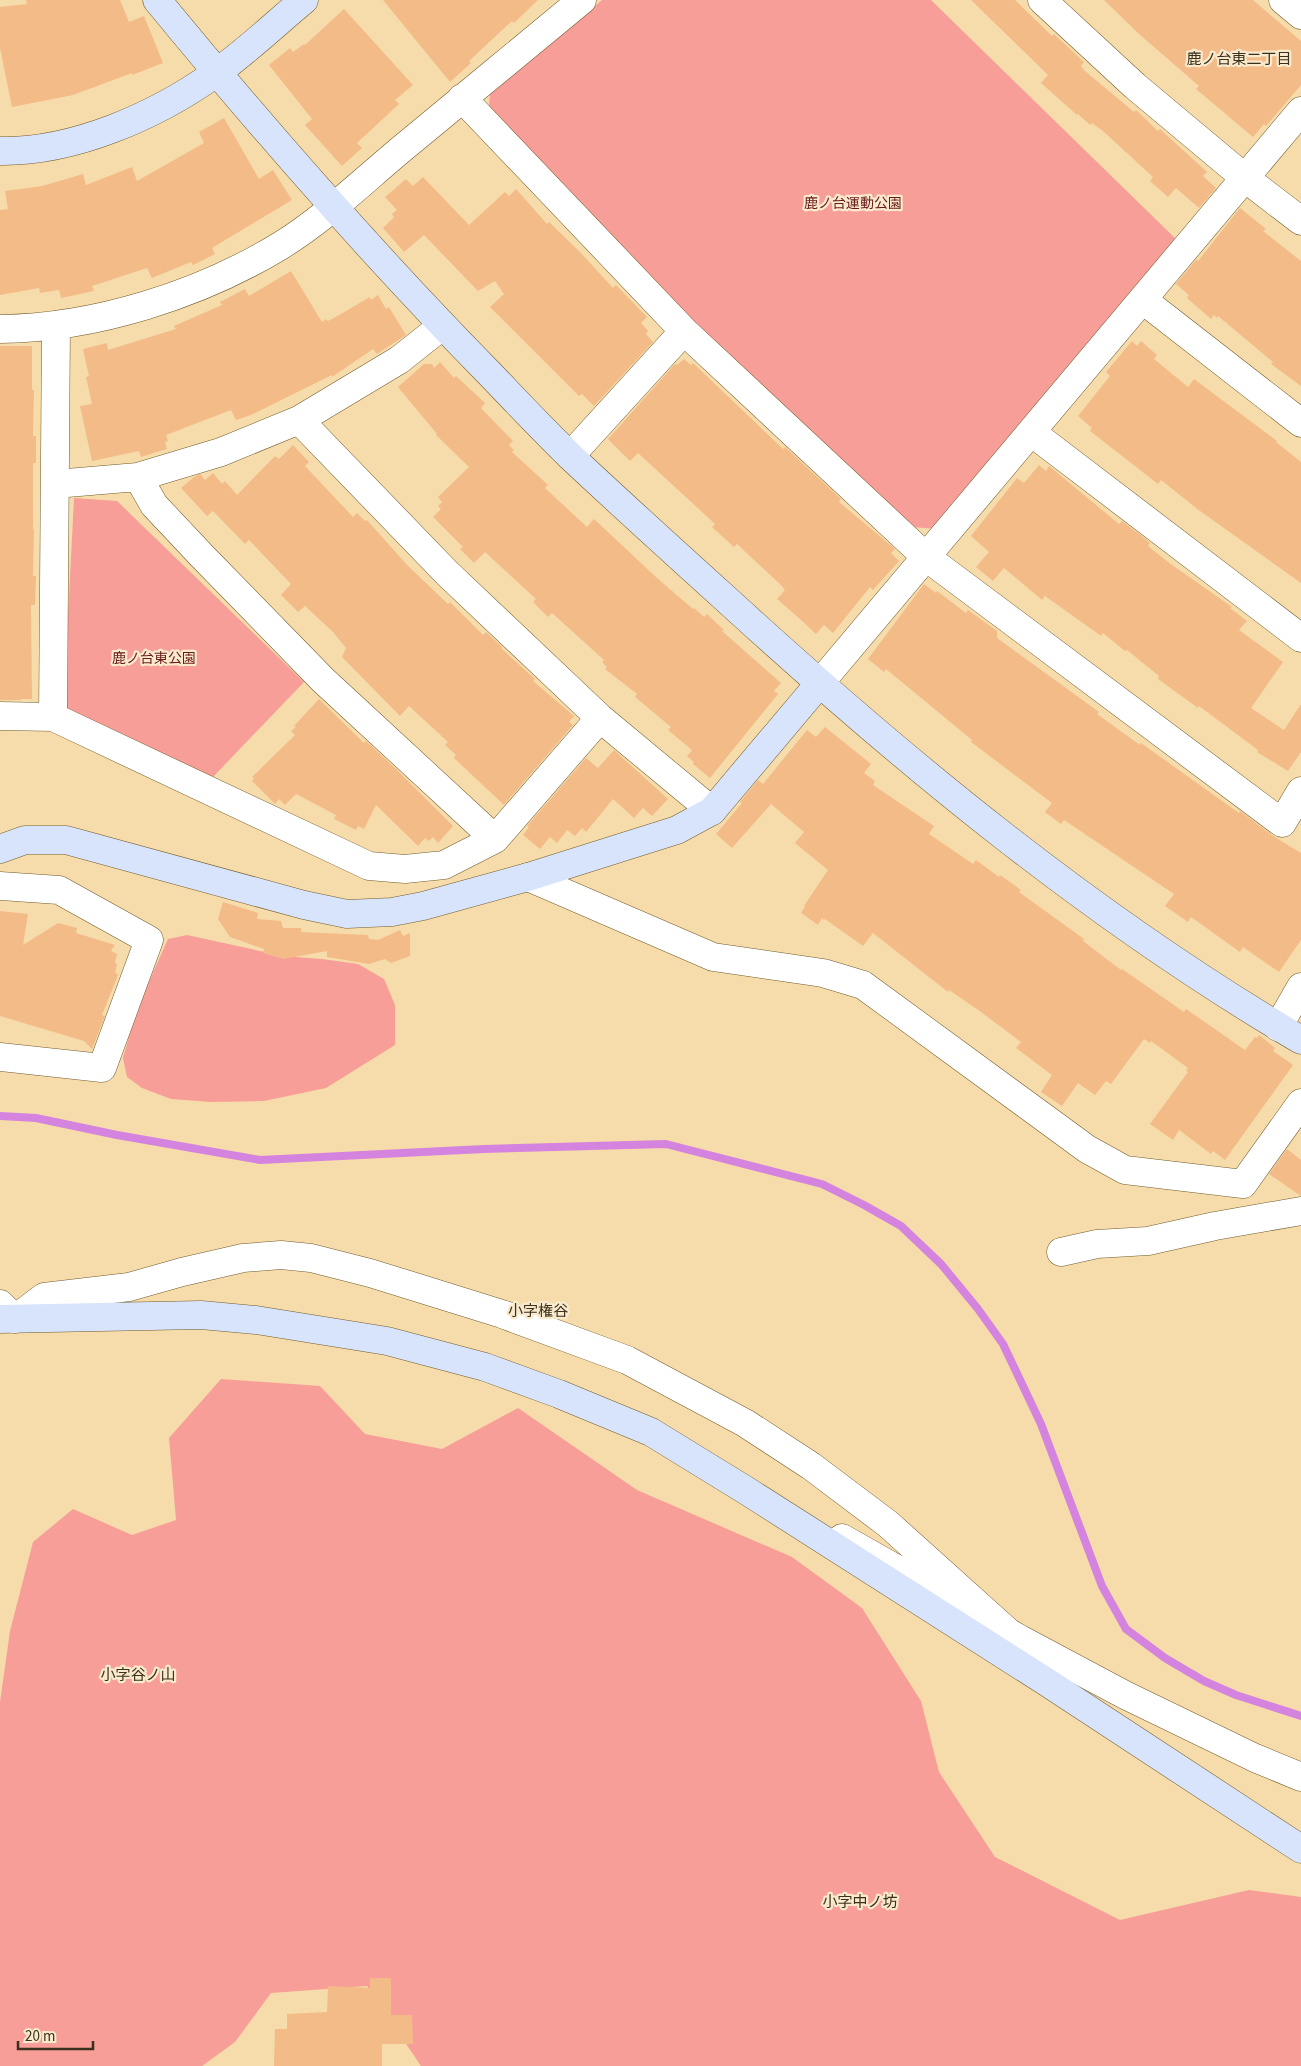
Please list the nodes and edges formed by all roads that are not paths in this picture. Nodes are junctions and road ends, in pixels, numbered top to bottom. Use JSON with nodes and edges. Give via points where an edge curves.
{"nodes":[{"id":1,"x":157,"y":0,"type":"edge"},
{"id":2,"x":304,"y":0,"type":"edge"},
{"id":3,"x":582,"y":0,"type":"edge"},
{"id":4,"x":1042,"y":0,"type":"edge"},
{"id":5,"x":1283,"y":0,"type":"edge"},
{"id":6,"x":1301,"y":15,"type":"edge"},
{"id":7,"x":216,"y":73,"type":"junction"},
{"id":8,"x":462,"y":98,"type":"junction"},
{"id":9,"x":1301,"y":111,"type":"edge"},
{"id":10,"x":0,"y":151,"type":"edge"},
{"id":11,"x":1245,"y":178,"type":"junction"},
{"id":12,"x":332,"y":207,"type":"junction"},
{"id":13,"x":1301,"y":221,"type":"edge"},
{"id":14,"x":1143,"y":300,"type":"junction"},
{"id":15,"x":56,"y":326,"type":"junction"},
{"id":16,"x":442,"y":326,"type":"junction"},
{"id":17,"x":0,"y":329,"type":"edge"},
{"id":18,"x":684,"y":331,"type":"junction"},
{"id":19,"x":299,"y":420,"type":"junction"},
{"id":20,"x":1301,"y":423,"type":"edge"},
{"id":21,"x":1031,"y":432,"type":"junction"},
{"id":22,"x":570,"y":456,"type":"junction"},
{"id":23,"x":138,"y":477,"type":"junction"},
{"id":24,"x":55,"y":484,"type":"junction"},
{"id":25,"x":926,"y":557,"type":"junction"},
{"id":26,"x":1301,"y":638,"type":"edge"},
{"id":27,"x":819,"y":684,"type":"junction"},
{"id":28,"x":0,"y":716,"type":"edge"},
{"id":29,"x":53,"y":717,"type":"junction"},
{"id":30,"x":600,"y":718,"type":"junction"},
{"id":31,"x":1301,"y":791,"type":"edge"},
{"id":32,"x":712,"y":811,"type":"junction"},
{"id":33,"x":495,"y":839,"type":"junction"},
{"id":34,"x":0,"y":849,"type":"edge"},
{"id":35,"x":528,"y":877,"type":"junction"},
{"id":36,"x":0,"y":886,"type":"edge"},
{"id":37,"x":1301,"y":987,"type":"edge"},
{"id":38,"x":1278,"y":1026,"type":"junction"},
{"id":39,"x":1301,"y":1040,"type":"edge"},
{"id":40,"x":0,"y":1057,"type":"edge"},
{"id":41,"x":1301,"y":1102,"type":"edge"},
{"id":42,"x":1301,"y":1211,"type":"edge"},
{"id":43,"x":1061,"y":1252,"type":"dead end"},
{"id":44,"x":5,"y":1314,"type":"edge"},
{"id":45,"x":747,"y":1491,"type":"junction"},
{"id":46,"x":1008,"y":1632,"type":"junction"},
{"id":47,"x":1301,"y":1777,"type":"edge"},
{"id":48,"x":1301,"y":1849,"type":"edge"}],
"edges":[{"from":1,"to":7,"type":"street"},
{"from":2,"to":7,"type":"street"},
{"from":3,"to":8,"type":"street"},
{"from":4,"to":11,"type":"street","via":[[1135,86]]},
{"from":5,"to":6,"type":"street"},
{"from":7,"to":10,"type":"street","via":[[135,120],[94,135],[44,147]]},
{"from":7,"to":12,"type":"street"},
{"from":8,"to":12,"type":"street"},
{"from":8,"to":18,"type":"street"},
{"from":9,"to":11,"type":"street"},
{"from":11,"to":13,"type":"street"},
{"from":11,"to":14,"type":"street"},
{"from":12,"to":15,"type":"street","via":[[280,245],[222,276],[152,304]]},
{"from":12,"to":16,"type":"street"},
{"from":14,"to":20,"type":"street"},
{"from":14,"to":21,"type":"street"},
{"from":15,"to":17,"type":"street"},
{"from":15,"to":24,"type":"street"},
{"from":16,"to":19,"type":"street","via":[[399,360]]},
{"from":16,"to":22,"type":"street"},
{"from":18,"to":22,"type":"street"},
{"from":18,"to":25,"type":"street"},
{"from":19,"to":23,"type":"street","via":[[221,452]]},
{"from":19,"to":30,"type":"street","via":[[447,573]]},
{"from":21,"to":25,"type":"street"},
{"from":21,"to":26,"type":"street"},
{"from":22,"to":27,"type":"street"},
{"from":23,"to":24,"type":"street"},
{"from":23,"to":33,"type":"street","via":[[154,505],[323,680]]},
{"from":24,"to":29,"type":"street"},
{"from":25,"to":27,"type":"street"},
{"from":25,"to":31,"type":"street","via":[[1282,823]]},
{"from":27,"to":32,"type":"street"},
{"from":27,"to":38,"type":"street","via":[[1005,836],[1147,942]]},
{"from":28,"to":29,"type":"street"},
{"from":29,"to":33,"type":"street","via":[[369,866],[405,870],[444,865]]},
{"from":30,"to":32,"type":"street"},
{"from":30,"to":33,"type":"street"},
{"from":32,"to":35,"type":"street","via":[[677,830]]},
{"from":34,"to":35,"type":"street","via":[[25,840],[66,840],[347,914],[392,912],[423,906]]},
{"from":35,"to":41,"type":"street","via":[[713,957],[823,973],[863,985],[1087,1149],[1125,1170],[1243,1184]]},
{"from":36,"to":40,"type":"street","via":[[59,890],[149,940],[102,1068]]},
{"from":37,"to":38,"type":"street"},
{"from":38,"to":39,"type":"street"},
{"from":42,"to":43,"type":"street","via":[[1148,1241],[1097,1244]]},
{"from":44,"to":45,"type":"street","via":[[201,1315],[256,1320],[387,1341],[485,1367],[596,1409],[650,1432]]},
{"from":44,"to":46,"type":"street","via":[[44,1297],[129,1288],[234,1260],[280,1255],[311,1258],[362,1271],[502,1314],[627,1360],[745,1423],[812,1466],[888,1524]]},
{"from":45,"to":46,"type":"street","via":[[803,1516]]},
{"from":45,"to":48,"type":"street"},
{"from":46,"to":47,"type":"street","via":[[1125,1695]]}]}
